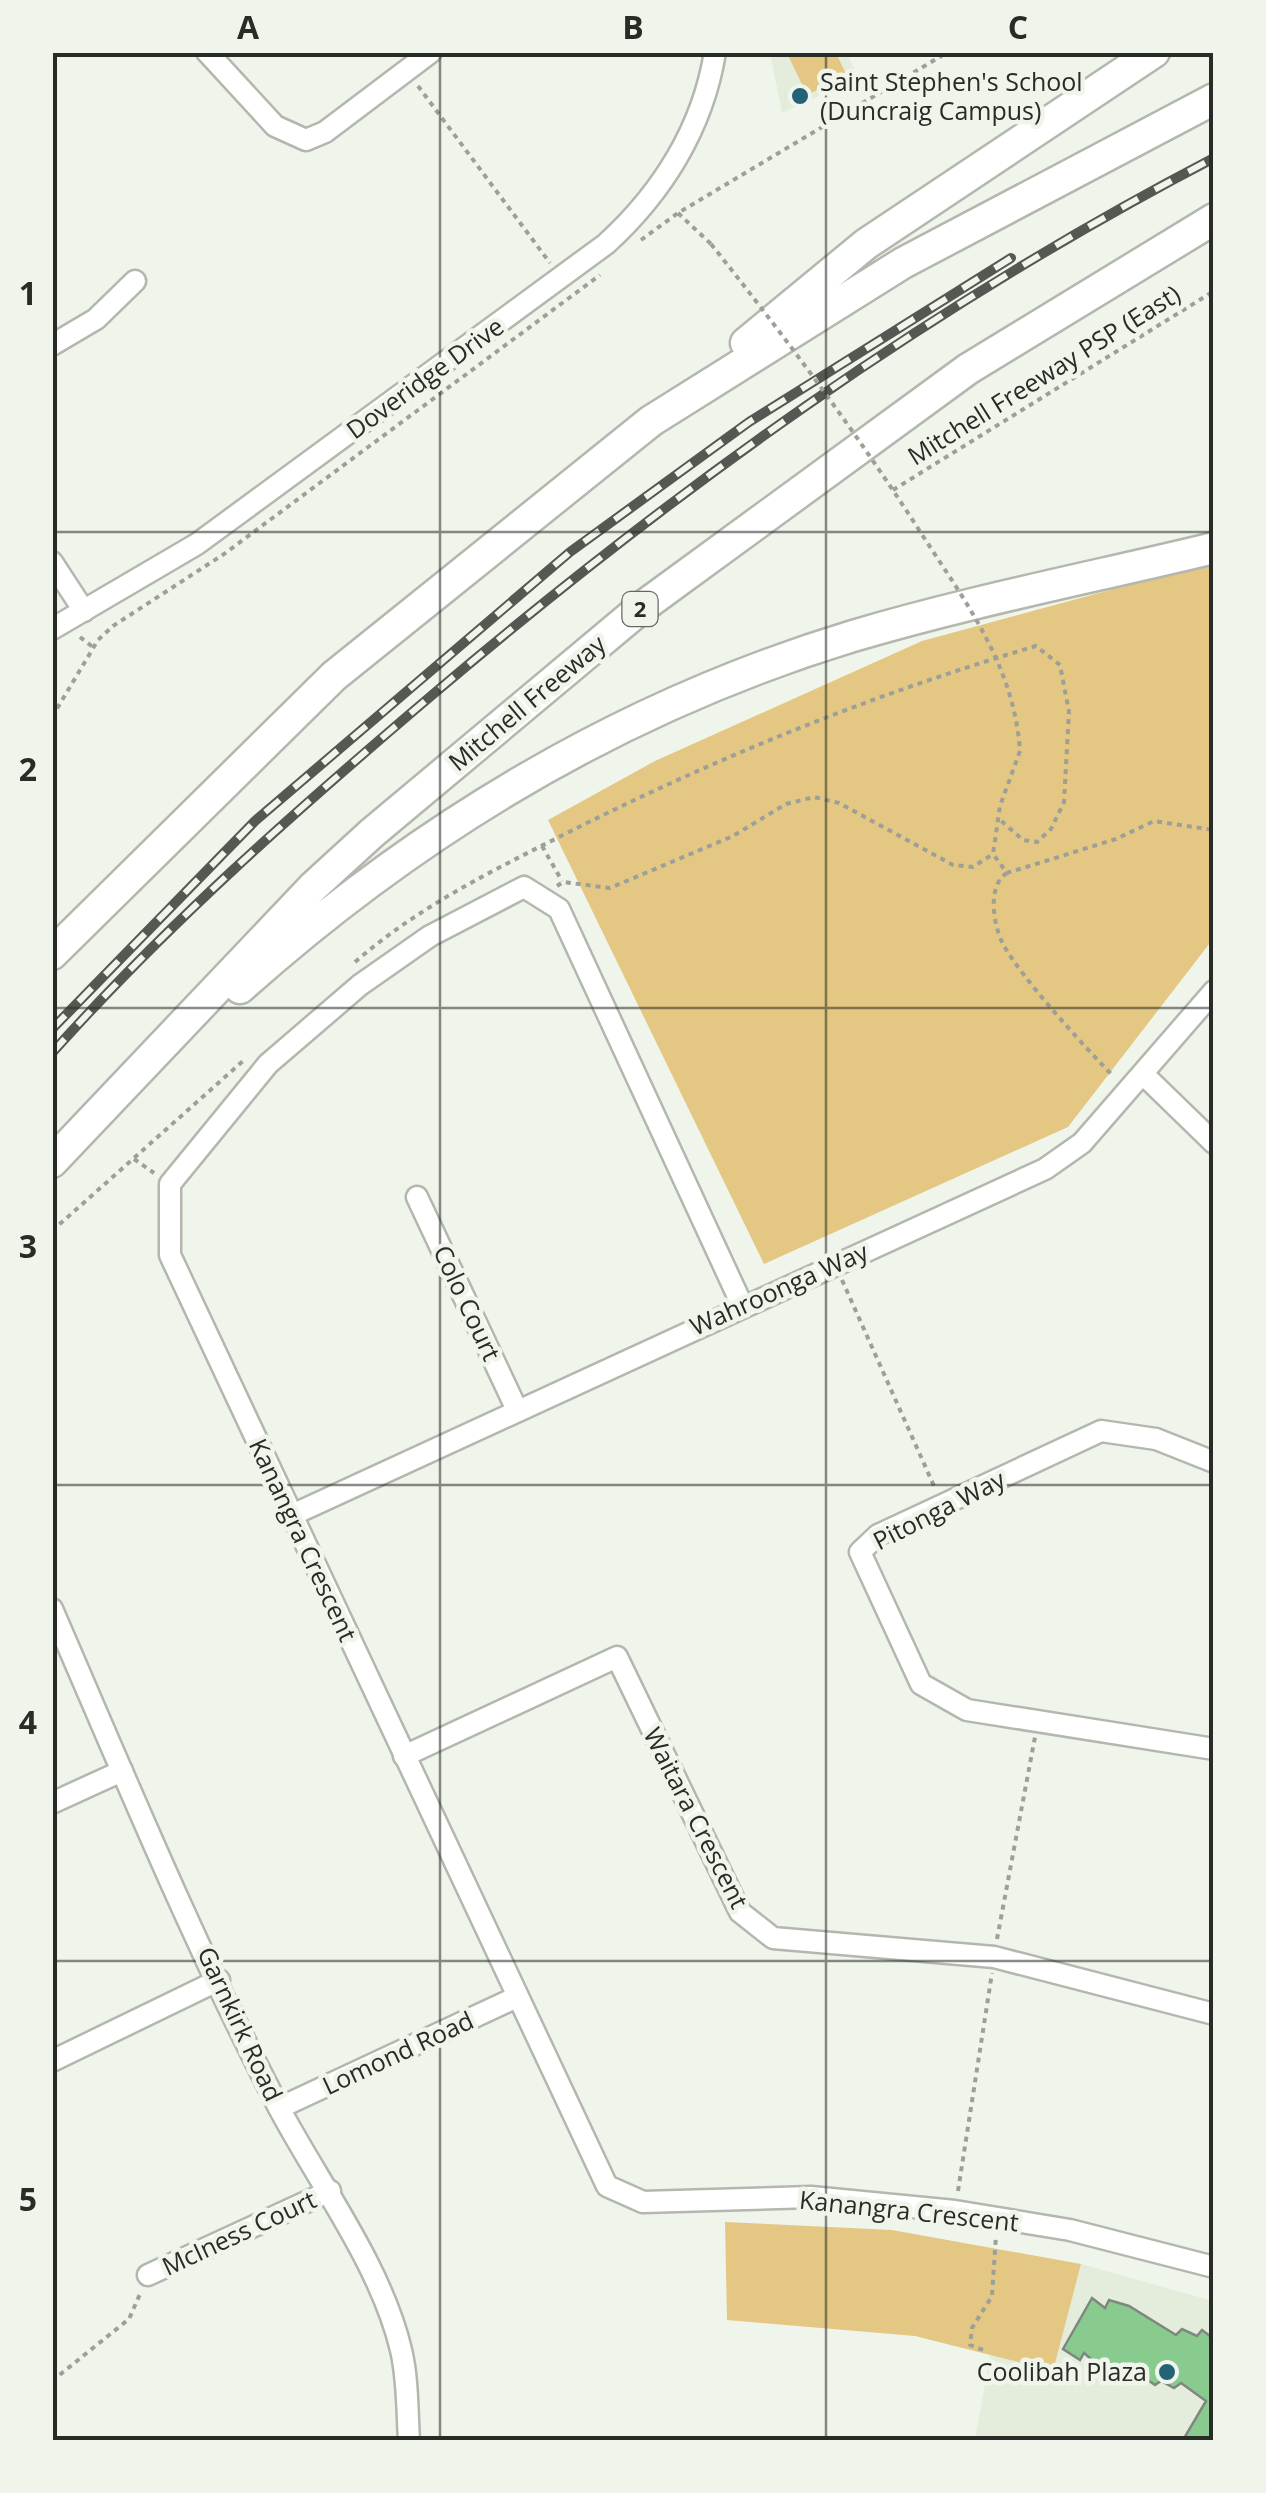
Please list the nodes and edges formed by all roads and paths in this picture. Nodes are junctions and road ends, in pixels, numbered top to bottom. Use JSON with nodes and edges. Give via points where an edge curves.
{"nodes":[{"id":1,"x":207,"y":52,"type":"edge"},
{"id":2,"x":431,"y":52,"type":"edge"},
{"id":3,"x":715,"y":52,"type":"edge"},
{"id":4,"x":948,"y":52,"type":"edge"},
{"id":5,"x":1154,"y":52,"type":"edge"},
{"id":6,"x":406,"y":71,"type":"junction"},
{"id":7,"x":1214,"y":99,"type":"edge"},
{"id":8,"x":678,"y":213,"type":"junction"},
{"id":9,"x":1214,"y":219,"type":"edge"},
{"id":10,"x":636,"y":244,"type":"dead end"},
{"id":11,"x":609,"y":268,"type":"dead end"},
{"id":12,"x":561,"y":277,"type":"junction"},
{"id":13,"x":135,"y":282,"type":"dead end"},
{"id":14,"x":1214,"y":291,"type":"edge"},
{"id":15,"x":574,"y":296,"type":"junction"},
{"id":16,"x":52,"y":345,"type":"edge"},
{"id":17,"x":650,"y":421,"type":"junction"},
{"id":18,"x":894,"y":490,"type":"junction"},
{"id":19,"x":1214,"y":548,"type":"edge"},
{"id":20,"x":52,"y":562,"type":"edge"},
{"id":21,"x":84,"y":612,"type":"junction"},
{"id":22,"x":52,"y":629,"type":"edge"},
{"id":23,"x":1036,"y":646,"type":"dead end"},
{"id":24,"x":52,"y":717,"type":"edge"},
{"id":25,"x":999,"y":819,"type":"junction"},
{"id":26,"x":1214,"y":830,"type":"edge"},
{"id":27,"x":542,"y":846,"type":"dead end"},
{"id":28,"x":994,"y":854,"type":"junction"},
{"id":29,"x":1007,"y":872,"type":"junction"},
{"id":30,"x":562,"y":882,"type":"junction"},
{"id":31,"x":540,"y":897,"type":"junction"},
{"id":32,"x":52,"y":954,"type":"edge"},
{"id":33,"x":1214,"y":991,"type":"edge"},
{"id":34,"x":1144,"y":1076,"type":"junction"},
{"id":35,"x":131,"y":1080,"type":"junction"},
{"id":36,"x":1128,"y":1093,"type":"junction"},
{"id":37,"x":1214,"y":1143,"type":"edge"},
{"id":38,"x":134,"y":1159,"type":"dead end"},
{"id":39,"x":52,"y":1162,"type":"edge"},
{"id":40,"x":170,"y":1184,"type":"junction"},
{"id":41,"x":417,"y":1197,"type":"dead end"},
{"id":42,"x":834,"y":1263,"type":"junction"},
{"id":43,"x":742,"y":1305,"type":"junction"},
{"id":44,"x":517,"y":1410,"type":"junction"},
{"id":45,"x":1214,"y":1462,"type":"edge"},
{"id":46,"x":942,"y":1504,"type":"junction"},
{"id":47,"x":292,"y":1515,"type":"junction"},
{"id":48,"x":52,"y":1608,"type":"edge"},
{"id":49,"x":1214,"y":1748,"type":"edge"},
{"id":50,"x":404,"y":1756,"type":"junction"},
{"id":51,"x":122,"y":1771,"type":"junction"},
{"id":52,"x":52,"y":1803,"type":"edge"},
{"id":53,"x":219,"y":1980,"type":"junction"},
{"id":54,"x":516,"y":1997,"type":"junction"},
{"id":55,"x":1214,"y":2014,"type":"edge"},
{"id":56,"x":52,"y":2061,"type":"edge"},
{"id":57,"x":279,"y":2108,"type":"junction"},
{"id":58,"x":330,"y":2192,"type":"junction"},
{"id":59,"x":996,"y":2220,"type":"junction"},
{"id":60,"x":1214,"y":2267,"type":"edge"},
{"id":61,"x":148,"y":2275,"type":"joint"},
{"id":62,"x":983,"y":2350,"type":"dead end"},
{"id":63,"x":52,"y":2381,"type":"edge"},
{"id":64,"x":408,"y":2440,"type":"edge"}],
"edges":[{"from":1,"to":6,"type":"street","via":[[275,126],[306,140]]},
{"from":2,"to":6,"type":"street"},
{"from":3,"to":12,"type":"street","name":"Doveridge Drive","via":[[700,108],[669,172],[624,228]]},
{"from":4,"to":8,"type":"path"},
{"from":5,"to":17,"type":"highway","via":[[866,244]]},
{"from":6,"to":12,"type":"path"},
{"from":7,"to":17,"type":"highway","via":[[903,263]]},
{"from":8,"to":10,"type":"path"},
{"from":8,"to":18,"type":"path","bridge":true,"via":[[809,366]]},
{"from":9,"to":35,"type":"highway","name":"Mitchell Freeway","number":"2","via":[[968,369],[640,608],[372,832]]},
{"from":11,"to":15,"type":"path"},
{"from":12,"to":15,"type":"path"},
{"from":12,"to":21,"type":"street","name":"Doveridge Drive","via":[[197,544]]},
{"from":13,"to":16,"type":"street","via":[[96,318]]},
{"from":14,"to":18,"type":"path","name":"Mitchell Freeway PSP (East)"},
{"from":15,"to":24,"type":"path","via":[[224,554],[113,626]]},
{"from":17,"to":32,"type":"highway","via":[[334,676]]},
{"from":18,"to":25,"type":"path","bridge":true,"via":[[992,644],[1017,710],[1020,751]]},
{"from":19,"to":35,"type":"highway","via":[[854,636],[626,723],[526,776],[403,856]]},
{"from":20,"to":21,"type":"street"},
{"from":21,"to":22,"type":"street","name":"Doveridge Drive"},
{"from":23,"to":25,"type":"path","via":[[1060,666],[1069,712],[1064,802],[1037,842],[1023,840]]},
{"from":25,"to":28,"type":"path"},
{"from":26,"to":29,"type":"path","via":[[1154,822]]},
{"from":27,"to":30,"type":"path"},
{"from":28,"to":29,"type":"path"},
{"from":28,"to":30,"type":"path","via":[[973,867],[953,865],[839,803],[814,797],[786,804],[732,836],[610,888]]},
{"from":29,"to":36,"type":"path","via":[[994,893],[1002,942]]},
{"from":30,"to":31,"type":"path"},
{"from":31,"to":40,"type":"street","via":[[524,887],[430,936],[360,985],[268,1064]]},
{"from":31,"to":43,"type":"street","via":[[558,909]]},
{"from":33,"to":34,"type":"street","name":"Wahroonga Way"},
{"from":34,"to":36,"type":"street","name":"Wahroonga Way"},
{"from":34,"to":37,"type":"street"},
{"from":35,"to":39,"type":"highway","name":"Mitchell Freeway","number":"2"},
{"from":36,"to":42,"type":"street","name":"Wahroonga Way","via":[[1082,1143],[1045,1169]]},
{"from":38,"to":40,"type":"path"},
{"from":40,"to":47,"type":"street","name":"Kanangra Crescent","via":[[170,1255]]},
{"from":41,"to":44,"type":"street","name":"Colo Court"},
{"from":42,"to":43,"type":"street","name":"Wahroonga Way"},
{"from":42,"to":46,"type":"path"},
{"from":43,"to":44,"type":"street","name":"Wahroonga Way"},
{"from":44,"to":47,"type":"street","name":"Wahroonga Way"},
{"from":45,"to":46,"type":"street","name":"Pitonga Way","via":[[1156,1440],[1101,1431]]},
{"from":46,"to":49,"type":"street","name":"Pitonga Way","via":[[878,1535],[860,1552],[921,1684],[967,1710]]},
{"from":47,"to":50,"type":"street","name":"Kanangra Crescent"},
{"from":48,"to":51,"type":"street","name":"Garnkirk Road"},
{"from":50,"to":54,"type":"street","name":"Kanangra Crescent"},
{"from":50,"to":55,"type":"street","name":"Waitara Crescent","via":[[617,1657],[740,1912],[773,1938],[994,1957]]},
{"from":51,"to":52,"type":"street"},
{"from":51,"to":53,"type":"street","name":"Garnkirk Road"},
{"from":53,"to":56,"type":"street"},
{"from":53,"to":57,"type":"street","name":"Garnkirk Road"},
{"from":54,"to":57,"type":"street","name":"Lomond Road"},
{"from":54,"to":59,"type":"street","name":"Kanangra Crescent","via":[[606,2186],[644,2202],[811,2197]]},
{"from":57,"to":58,"type":"street","name":"Garnkirk Road"},
{"from":58,"to":61,"type":"street","name":"McIness Court"},
{"from":58,"to":64,"type":"street","name":"Garnkirk Road","via":[[400,2347]]},
{"from":59,"to":60,"type":"street","name":"Kanangra Crescent","via":[[1070,2230]]},
{"from":59,"to":62,"type":"path","via":[[994,2284],[970,2344]]},
{"from":61,"to":63,"type":"path","via":[[129,2319]]}]}
